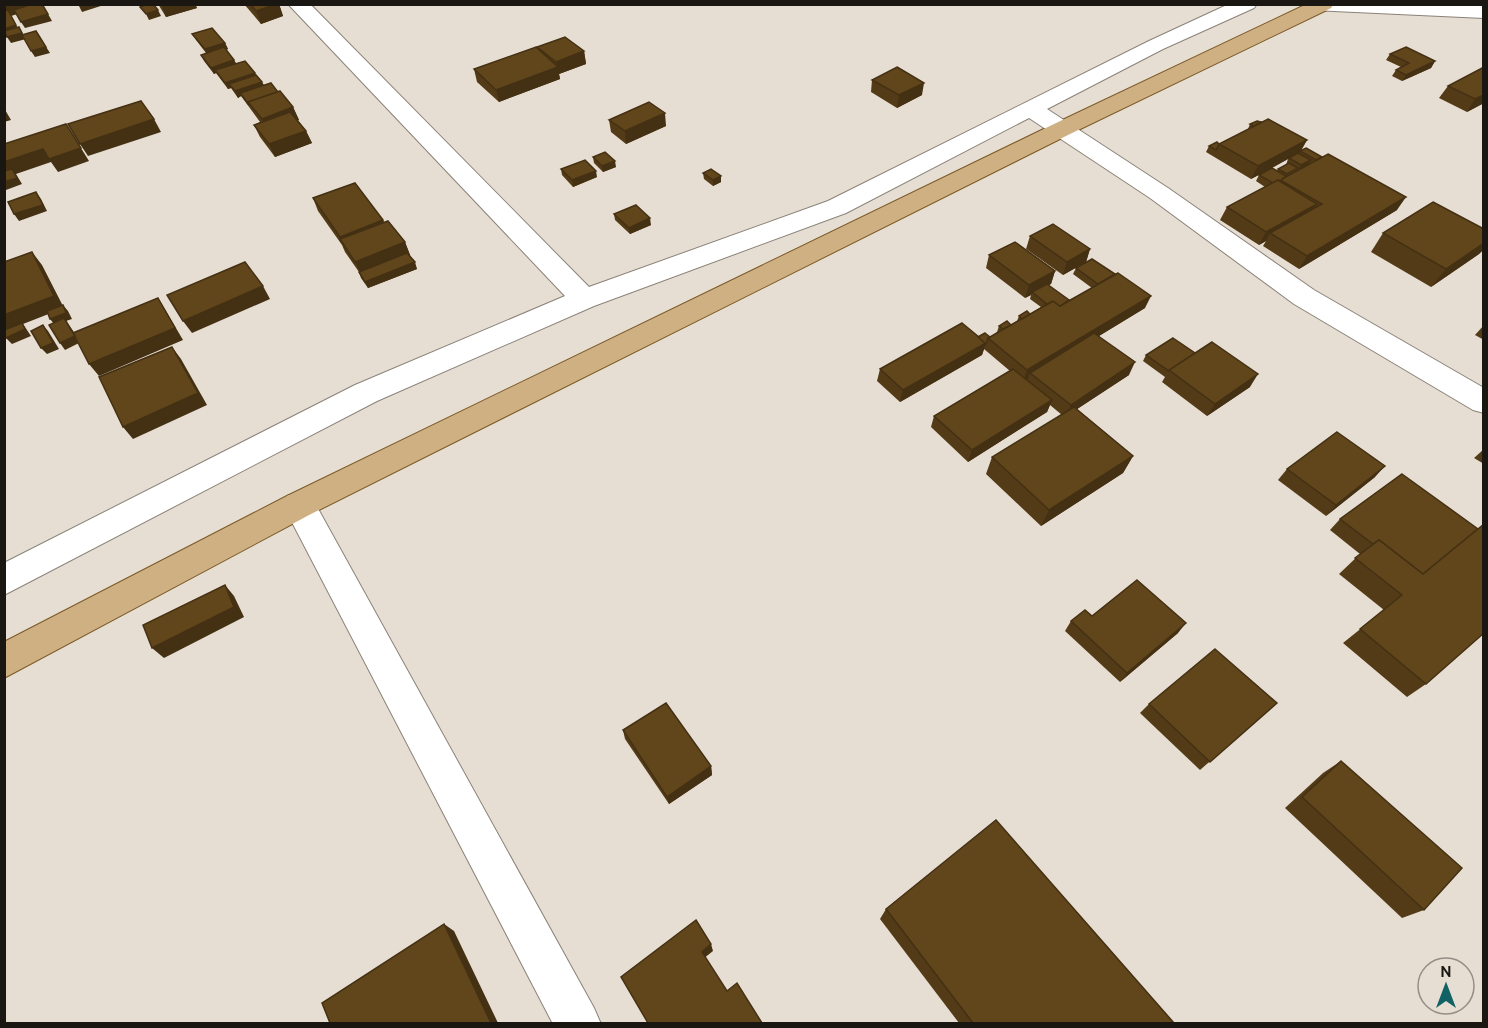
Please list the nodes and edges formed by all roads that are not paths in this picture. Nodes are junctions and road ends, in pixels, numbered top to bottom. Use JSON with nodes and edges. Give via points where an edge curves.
{"nodes":[{"id":1,"x":298,"y":4,"type":"edge"},
{"id":2,"x":1247,"y":4,"type":"edge"},
{"id":3,"x":1312,"y":4,"type":"edge"},
{"id":4,"x":1323,"y":5,"type":"edge"},
{"id":5,"x":1484,"y":12,"type":"edge"},
{"id":6,"x":1032,"y":110,"type":"junction"},
{"id":7,"x":1062,"y":129,"type":"junction"},
{"id":8,"x":584,"y":299,"type":"junction"},
{"id":9,"x":1484,"y":402,"type":"edge"},
{"id":10,"x":299,"y":504,"type":"junction"},
{"id":11,"x":4,"y":580,"type":"edge"},
{"id":12,"x":4,"y":661,"type":"edge"},
{"id":13,"x":578,"y":1023,"type":"edge"}],
"edges":[{"from":1,"to":8,"type":"street"},
{"from":2,"to":6,"type":"street","via":[[1156,45]]},
{"from":3,"to":4,"type":"street"},
{"from":4,"to":5,"type":"street"},
{"from":4,"to":7,"type":"main road"},
{"from":6,"to":7,"type":"street"},
{"from":6,"to":8,"type":"street","via":[[837,207]]},
{"from":7,"to":9,"type":"street","via":[[1304,297]]},
{"from":7,"to":10,"type":"main road"},
{"from":8,"to":11,"type":"street","via":[[366,393]]},
{"from":10,"to":12,"type":"main road"},
{"from":10,"to":13,"type":"street"}]}
